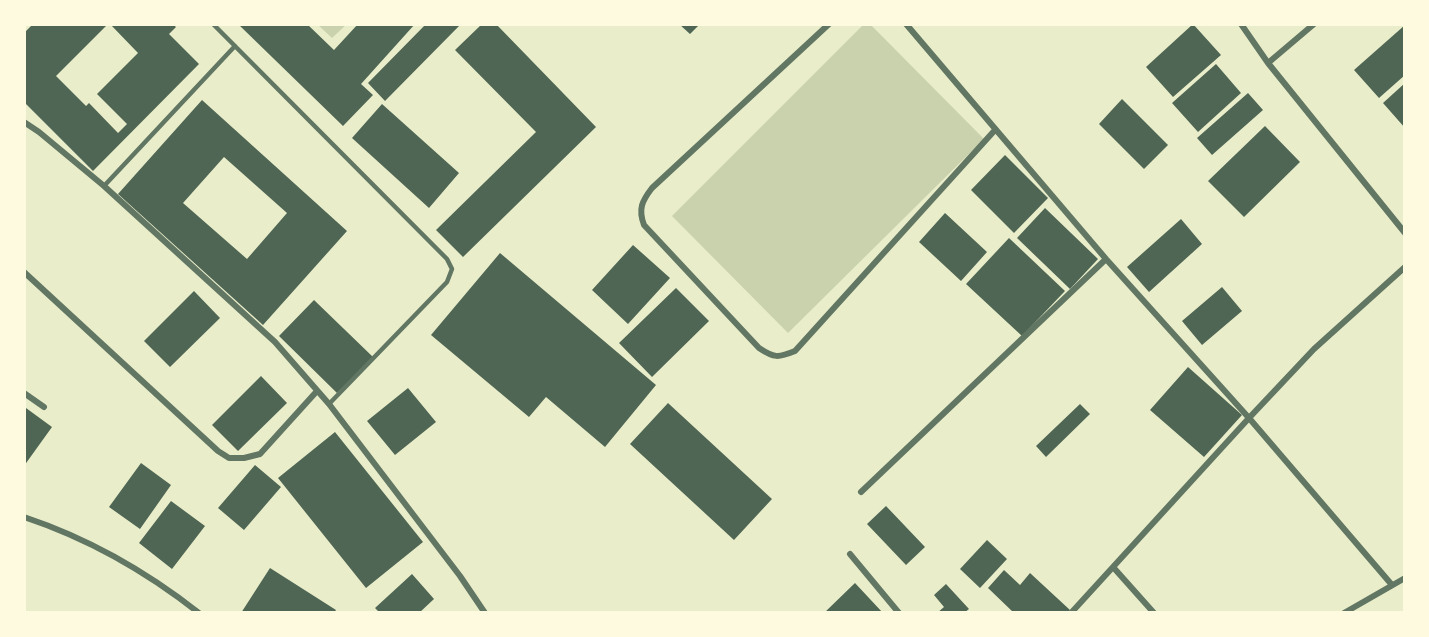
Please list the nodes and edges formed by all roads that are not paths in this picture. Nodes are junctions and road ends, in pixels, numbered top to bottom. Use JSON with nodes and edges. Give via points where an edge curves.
{"nodes":[{"id":1,"x":213,"y":24,"type":"edge"},
{"id":2,"x":829,"y":24,"type":"edge"},
{"id":3,"x":906,"y":24,"type":"edge"},
{"id":4,"x":1241,"y":24,"type":"edge"},
{"id":5,"x":1314,"y":24,"type":"edge"},
{"id":6,"x":235,"y":46,"type":"junction"},
{"id":7,"x":1268,"y":63,"type":"junction"},
{"id":8,"x":24,"y":122,"type":"edge"},
{"id":9,"x":996,"y":130,"type":"junction"},
{"id":10,"x":104,"y":186,"type":"junction"},
{"id":11,"x":1405,"y":233,"type":"edge"},
{"id":12,"x":1106,"y":259,"type":"junction"},
{"id":13,"x":1405,"y":267,"type":"edge"},
{"id":14,"x":24,"y":272,"type":"edge"},
{"id":15,"x":317,"y":391,"type":"junction"},
{"id":16,"x":24,"y":393,"type":"edge"},
{"id":17,"x":329,"y":404,"type":"junction"},
{"id":18,"x":44,"y":407,"type":"dead end"},
{"id":19,"x":1248,"y":418,"type":"junction"},
{"id":20,"x":861,"y":492,"type":"dead end"},
{"id":21,"x":24,"y":517,"type":"edge"},
{"id":22,"x":850,"y":554,"type":"dead end"},
{"id":23,"x":1113,"y":567,"type":"junction"},
{"id":24,"x":1405,"y":578,"type":"edge"},
{"id":25,"x":1392,"y":585,"type":"junction"},
{"id":26,"x":199,"y":613,"type":"edge"},
{"id":27,"x":485,"y":613,"type":"edge"},
{"id":28,"x":899,"y":613,"type":"edge"},
{"id":29,"x":1071,"y":613,"type":"edge"},
{"id":30,"x":1154,"y":613,"type":"edge"},
{"id":31,"x":1344,"y":613,"type":"edge"}],
"edges":[{"from":1,"to":6,"type":"lane"},
{"from":2,"to":9,"type":"street","via":[[641,202],[644,225],[769,355],[780,357],[795,351]]},
{"from":3,"to":9,"type":"street"},
{"from":4,"to":7,"type":"street"},
{"from":5,"to":7,"type":"street"},
{"from":6,"to":10,"type":"lane"},
{"from":6,"to":17,"type":"lane","via":[[452,269],[447,282]]},
{"from":7,"to":11,"type":"street"},
{"from":8,"to":10,"type":"street"},
{"from":9,"to":12,"type":"street"},
{"from":10,"to":15,"type":"street","via":[[275,342]]},
{"from":12,"to":19,"type":"street"},
{"from":12,"to":20,"type":"street"},
{"from":13,"to":19,"type":"street","via":[[1314,349]]},
{"from":14,"to":15,"type":"street","via":[[229,458],[260,454]]},
{"from":15,"to":17,"type":"street"},
{"from":16,"to":18,"type":"street"},
{"from":17,"to":27,"type":"street"},
{"from":19,"to":23,"type":"street"},
{"from":19,"to":25,"type":"street"},
{"from":21,"to":26,"type":"street","via":[[114,556]]},
{"from":22,"to":28,"type":"street"},
{"from":23,"to":29,"type":"street"},
{"from":23,"to":30,"type":"street"},
{"from":24,"to":25,"type":"street"},
{"from":25,"to":31,"type":"street"}]}
